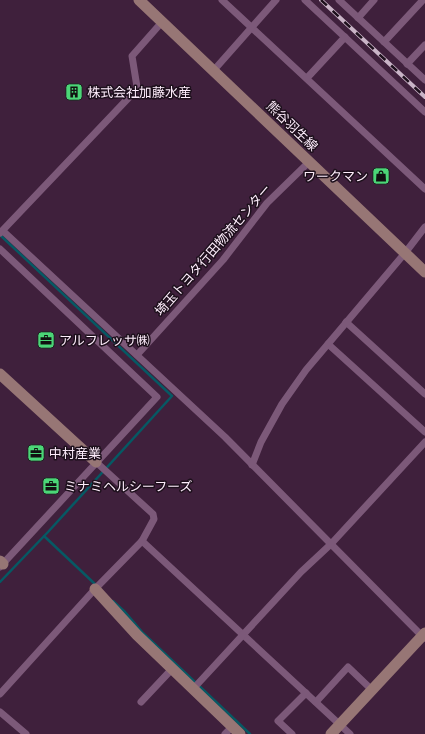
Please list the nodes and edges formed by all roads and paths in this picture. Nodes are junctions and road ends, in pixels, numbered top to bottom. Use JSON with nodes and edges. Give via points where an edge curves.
{"nodes":[{"id":1,"x":139,"y":0,"type":"edge"},
{"id":2,"x":222,"y":0,"type":"edge"},
{"id":3,"x":276,"y":0,"type":"edge"},
{"id":4,"x":305,"y":0,"type":"edge"},
{"id":5,"x":339,"y":0,"type":"edge"},
{"id":6,"x":374,"y":0,"type":"edge"},
{"id":7,"x":422,"y":1,"type":"edge"},
{"id":8,"x":358,"y":18,"type":"junction"},
{"id":9,"x":162,"y":22,"type":"junction"},
{"id":10,"x":251,"y":28,"type":"junction"},
{"id":11,"x":345,"y":37,"type":"junction"},
{"id":12,"x":384,"y":42,"type":"junction"},
{"id":13,"x":425,"y":45,"type":"edge"},
{"id":14,"x":407,"y":64,"type":"junction"},
{"id":15,"x":214,"y":70,"type":"junction"},
{"id":16,"x":307,"y":78,"type":"junction"},
{"id":17,"x":425,"y":80,"type":"edge"},
{"id":18,"x":425,"y":112,"type":"edge"},
{"id":19,"x":309,"y":162,"type":"junction"},
{"id":20,"x":425,"y":189,"type":"edge"},
{"id":21,"x":425,"y":227,"type":"edge"},
{"id":22,"x":1,"y":232,"type":"edge"},
{"id":23,"x":0,"y":249,"type":"edge"},
{"id":24,"x":405,"y":254,"type":"junction"},
{"id":25,"x":425,"y":272,"type":"edge"},
{"id":26,"x":346,"y":322,"type":"junction"},
{"id":27,"x":328,"y":344,"type":"junction"},
{"id":28,"x":137,"y":355,"type":"junction"},
{"id":29,"x":0,"y":374,"type":"edge"},
{"id":30,"x":425,"y":394,"type":"edge"},
{"id":31,"x":425,"y":432,"type":"edge"},
{"id":32,"x":425,"y":442,"type":"edge"},
{"id":33,"x":96,"y":462,"type":"junction"},
{"id":34,"x":252,"y":465,"type":"junction"},
{"id":35,"x":142,"y":541,"type":"junction"},
{"id":36,"x":331,"y":544,"type":"junction"},
{"id":37,"x":1,"y":564,"type":"edge"},
{"id":38,"x":95,"y":589,"type":"junction"},
{"id":39,"x":243,"y":635,"type":"junction"},
{"id":40,"x":424,"y":636,"type":"edge"},
{"id":41,"x":172,"y":669,"type":"junction"},
{"id":42,"x":193,"y":689,"type":"junction"},
{"id":43,"x":372,"y":690,"type":"junction"},
{"id":44,"x":306,"y":693,"type":"junction"},
{"id":45,"x":0,"y":694,"type":"edge"},
{"id":46,"x":141,"y":702,"type":"dead end"},
{"id":47,"x":316,"y":702,"type":"junction"},
{"id":48,"x":0,"y":712,"type":"edge"},
{"id":49,"x":340,"y":725,"type":"junction"},
{"id":50,"x":232,"y":732,"type":"edge"},
{"id":51,"x":26,"y":734,"type":"edge"},
{"id":52,"x":292,"y":734,"type":"edge"},
{"id":53,"x":332,"y":734,"type":"edge"},
{"id":54,"x":350,"y":734,"type":"edge"}],
"edges":[{"from":1,"to":9,"type":"street","name":"熊谷羽生線"},
{"from":2,"to":10,"type":"street"},
{"from":3,"to":10,"type":"street"},
{"from":4,"to":11,"type":"street"},
{"from":5,"to":8,"type":"street"},
{"from":6,"to":8,"type":"street"},
{"from":7,"to":12,"type":"street"},
{"from":8,"to":12,"type":"street"},
{"from":9,"to":15,"type":"street","name":"熊谷羽生線"},
{"from":9,"to":22,"type":"street","via":[[132,56],[138,87],[136,90]]},
{"from":10,"to":15,"type":"street"},
{"from":10,"to":16,"type":"street"},
{"from":11,"to":16,"type":"street"},
{"from":11,"to":18,"type":"street"},
{"from":12,"to":14,"type":"street"},
{"from":13,"to":14,"type":"street"},
{"from":14,"to":17,"type":"street"},
{"from":15,"to":19,"type":"street","name":"熊谷羽生線"},
{"from":16,"to":20,"type":"street"},
{"from":19,"to":24,"type":"street","name":"熊谷羽生線"},
{"from":19,"to":28,"type":"street","name":"埼玉トヨタ行田物流センター","via":[[267,203],[223,260]]},
{"from":21,"to":24,"type":"street"},
{"from":22,"to":28,"type":"street"},
{"from":23,"to":33,"type":"street","via":[[157,397]]},
{"from":24,"to":25,"type":"street","name":"熊谷羽生線"},
{"from":24,"to":26,"type":"street"},
{"from":26,"to":27,"type":"street"},
{"from":26,"to":30,"type":"street"},
{"from":27,"to":31,"type":"street"},
{"from":27,"to":34,"type":"street","via":[[282,404],[261,442]]},
{"from":28,"to":34,"type":"street"},
{"from":29,"to":33,"type":"street"},
{"from":32,"to":36,"type":"street"},
{"from":33,"to":35,"type":"street","via":[[152,514],[154,519]]},
{"from":33,"to":37,"type":"street"},
{"from":34,"to":36,"type":"street"},
{"from":35,"to":38,"type":"street"},
{"from":35,"to":39,"type":"street"},
{"from":36,"to":39,"type":"street","via":[[301,572]]},
{"from":36,"to":40,"type":"street"},
{"from":38,"to":41,"type":"street"},
{"from":38,"to":45,"type":"street"},
{"from":39,"to":42,"type":"street"},
{"from":39,"to":44,"type":"street"},
{"from":40,"to":43,"type":"street"},
{"from":41,"to":42,"type":"street"},
{"from":41,"to":46,"type":"street"},
{"from":42,"to":50,"type":"street"},
{"from":43,"to":47,"type":"street","via":[[348,667]]},
{"from":43,"to":49,"type":"street"},
{"from":44,"to":47,"type":"street"},
{"from":44,"to":52,"type":"street","via":[[278,721]]},
{"from":47,"to":49,"type":"street"},
{"from":48,"to":51,"type":"street"},
{"from":49,"to":53,"type":"street"},
{"from":49,"to":54,"type":"street"}]}
